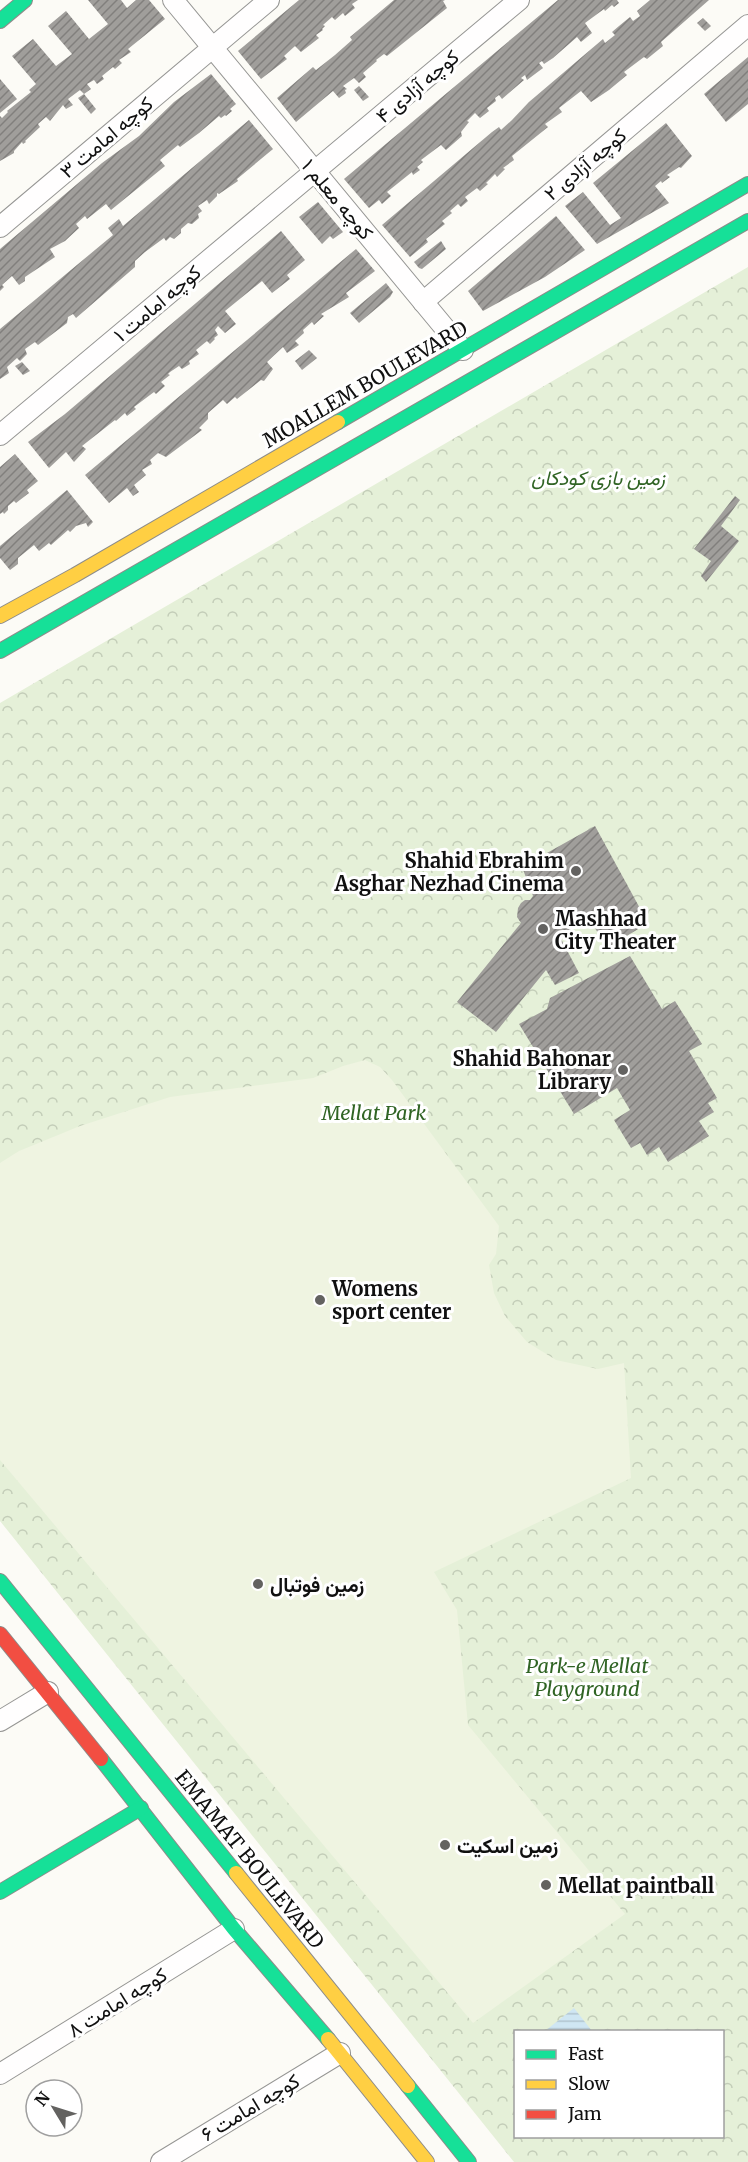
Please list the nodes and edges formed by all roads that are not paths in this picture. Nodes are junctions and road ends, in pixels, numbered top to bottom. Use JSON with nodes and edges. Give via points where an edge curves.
{"nodes":[{"id":1,"x":25,"y":0,"type":"edge"},
{"id":2,"x":173,"y":0,"type":"edge"},
{"id":3,"x":269,"y":0,"type":"edge"},
{"id":4,"x":519,"y":0,"type":"edge"},
{"id":5,"x":0,"y":21,"type":"edge"},
{"id":6,"x":748,"y":25,"type":"edge"},
{"id":7,"x":212,"y":48,"type":"junction"},
{"id":8,"x":314,"y":171,"type":"junction"},
{"id":9,"x":748,"y":184,"type":"edge"},
{"id":10,"x":748,"y":221,"type":"edge"},
{"id":11,"x":0,"y":227,"type":"edge"},
{"id":12,"x":423,"y":302,"type":"junction"},
{"id":13,"x":463,"y":350,"type":"junction"},
{"id":14,"x":0,"y":435,"type":"edge"},
{"id":15,"x":0,"y":616,"type":"edge"},
{"id":16,"x":0,"y":651,"type":"edge"},
{"id":17,"x":0,"y":1581,"type":"edge"},
{"id":18,"x":0,"y":1634,"type":"edge"},
{"id":19,"x":48,"y":1692,"type":"junction"},
{"id":20,"x":0,"y":1721,"type":"edge"},
{"id":21,"x":141,"y":1808,"type":"junction"},
{"id":22,"x":0,"y":1892,"type":"edge"},
{"id":23,"x":234,"y":1929,"type":"junction"},
{"id":24,"x":340,"y":2053,"type":"junction"},
{"id":25,"x":0,"y":2074,"type":"edge"},
{"id":26,"x":161,"y":2162,"type":"edge"},
{"id":27,"x":427,"y":2162,"type":"edge"},
{"id":28,"x":469,"y":2162,"type":"edge"}],
"edges":[{"from":1,"to":5,"type":"main road"},
{"from":2,"to":7,"type":"street","name":"کوچه معلم ۱"},
{"from":3,"to":7,"type":"street","name":"کوچه امامت ۳"},
{"from":4,"to":8,"type":"street","name":"کوچه آزادی ۴"},
{"from":6,"to":12,"type":"street","name":"کوچه آزادی ۲"},
{"from":7,"to":8,"type":"street","name":"کوچه معلم ۱"},
{"from":7,"to":11,"type":"street","name":"کوچه امامت ۳"},
{"from":8,"to":12,"type":"street","name":"کوچه معلم ۱"},
{"from":8,"to":14,"type":"street","name":"کوچه امامت ۱"},
{"from":9,"to":13,"type":"main road","name":"MOALLEM BOULEVARD"},
{"from":10,"to":16,"type":"main road"},
{"from":12,"to":13,"type":"street","name":"کوچه معلم ۱"},
{"from":13,"to":15,"type":"main road","name":"MOALLEM BOULEVARD"},
{"from":17,"to":28,"type":"main road","name":"EMAMAT BOULEVARD"},
{"from":18,"to":19,"type":"main road"},
{"from":19,"to":20,"type":"street"},
{"from":19,"to":21,"type":"main road"},
{"from":21,"to":22,"type":"main road"},
{"from":21,"to":23,"type":"main road"},
{"from":23,"to":24,"type":"main road"},
{"from":23,"to":25,"type":"street","name":"کوچه امامت ۸"},
{"from":24,"to":26,"type":"street","name":"کوچه امامت ۶"},
{"from":24,"to":27,"type":"main road"}]}
